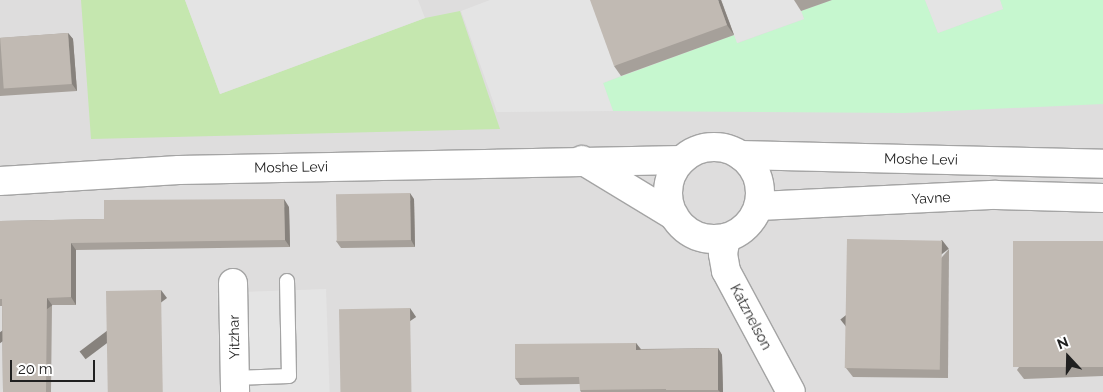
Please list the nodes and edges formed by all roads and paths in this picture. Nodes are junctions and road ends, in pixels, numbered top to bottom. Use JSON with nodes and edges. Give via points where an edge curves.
{"nodes":[{"id":1,"x":740,"y":155,"type":"junction"},
{"id":2,"x":582,"y":160,"type":"junction"},
{"id":3,"x":682,"y":160,"type":"junction"},
{"id":4,"x":1103,"y":164,"type":"edge"},
{"id":5,"x":0,"y":181,"type":"edge"},
{"id":6,"x":1103,"y":198,"type":"edge"},
{"id":7,"x":759,"y":206,"type":"junction"},
{"id":8,"x":674,"y":216,"type":"junction"},
{"id":9,"x":726,"y":238,"type":"junction"},
{"id":10,"x":287,"y":281,"type":"dead end"},
{"id":11,"x":233,"y":283,"type":"dead end"},
{"id":12,"x":235,"y":385,"type":"edge"},
{"id":13,"x":791,"y":392,"type":"edge"}],
"edges":[{"from":1,"to":3,"type":"street","via":[[726,148],[710,147],[695,151]]},
{"from":1,"to":4,"type":"street","name":"Moshe Levi"},
{"from":1,"to":7,"type":"street","via":[[758,178]]},
{"from":2,"to":3,"type":"street","name":"Moshe Levi"},
{"from":2,"to":5,"type":"street","name":"Moshe Levi","via":[[179,170]]},
{"from":2,"to":8,"type":"street"},
{"from":3,"to":8,"type":"street","via":[[668,186]]},
{"from":6,"to":7,"type":"street","name":"Yavne","via":[[996,195]]},
{"from":7,"to":9,"type":"street","via":[[740,231]]},
{"from":8,"to":9,"type":"street","via":[[683,228],[696,236],[711,240]]},
{"from":9,"to":13,"type":"street","name":"Katznelson","via":[[723,254],[726,272]]},
{"from":10,"to":12,"type":"lane","via":[[289,376]]},
{"from":11,"to":12,"type":"street","name":"Yitzhar"}]}
